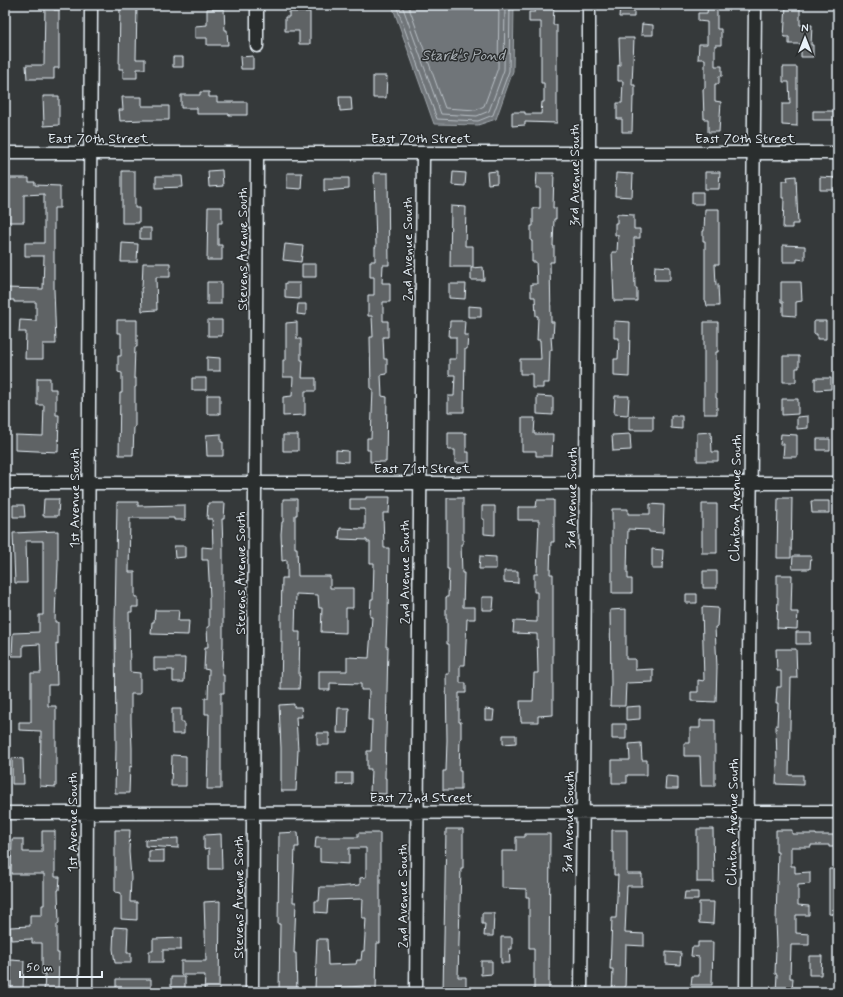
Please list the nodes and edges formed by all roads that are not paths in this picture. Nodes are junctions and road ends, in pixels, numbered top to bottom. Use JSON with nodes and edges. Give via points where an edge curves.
{"nodes":[{"id":1,"x":91,"y":5,"type":"edge"},
{"id":2,"x":257,"y":5,"type":"edge"},
{"id":3,"x":589,"y":5,"type":"edge"},
{"id":4,"x":755,"y":5,"type":"edge"},
{"id":5,"x":257,"y":46,"type":"dead end"},
{"id":6,"x":5,"y":152,"type":"edge"},
{"id":7,"x":91,"y":152,"type":"junction"},
{"id":8,"x":257,"y":153,"type":"junction"},
{"id":9,"x":423,"y":153,"type":"junction"},
{"id":10,"x":589,"y":153,"type":"junction"},
{"id":11,"x":754,"y":153,"type":"junction"},
{"id":12,"x":838,"y":153,"type":"edge"},
{"id":13,"x":5,"y":483,"type":"edge"},
{"id":14,"x":89,"y":483,"type":"junction"},
{"id":15,"x":255,"y":483,"type":"junction"},
{"id":16,"x":420,"y":483,"type":"junction"},
{"id":17,"x":586,"y":483,"type":"junction"},
{"id":18,"x":751,"y":483,"type":"junction"},
{"id":19,"x":838,"y":483,"type":"edge"},
{"id":20,"x":418,"y":812,"type":"junction"},
{"id":21,"x":583,"y":812,"type":"junction"},
{"id":22,"x":747,"y":812,"type":"junction"},
{"id":23,"x":838,"y":812,"type":"edge"},
{"id":24,"x":5,"y":813,"type":"edge"},
{"id":25,"x":87,"y":813,"type":"junction"},
{"id":26,"x":253,"y":813,"type":"junction"},
{"id":27,"x":86,"y":992,"type":"edge"},
{"id":28,"x":252,"y":992,"type":"edge"},
{"id":29,"x":416,"y":992,"type":"edge"},
{"id":30,"x":581,"y":992,"type":"edge"},
{"id":31,"x":746,"y":992,"type":"edge"}],
"edges":[{"from":1,"to":7,"type":"street","name":"1st Avenue South"},
{"from":2,"to":5,"type":"street"},
{"from":3,"to":10,"type":"street","name":"3rd Avenue South"},
{"from":4,"to":11,"type":"street","name":"Clinton Avenue South"},
{"from":6,"to":7,"type":"street","name":"East 70th Street"},
{"from":7,"to":8,"type":"street","name":"East 70th Street"},
{"from":7,"to":14,"type":"street","name":"1st Avenue South"},
{"from":8,"to":9,"type":"street","name":"East 70th Street"},
{"from":8,"to":15,"type":"street","name":"Stevens Avenue South"},
{"from":9,"to":10,"type":"street","name":"East 70th Street"},
{"from":9,"to":16,"type":"street","name":"2nd Avenue South"},
{"from":10,"to":11,"type":"street","name":"East 70th Street"},
{"from":10,"to":17,"type":"street","name":"3rd Avenue South"},
{"from":11,"to":12,"type":"street","name":"East 70th Street"},
{"from":11,"to":18,"type":"street","name":"Clinton Avenue South"},
{"from":13,"to":14,"type":"street","name":"East 71st Street"},
{"from":14,"to":15,"type":"street","name":"East 71st Street"},
{"from":14,"to":25,"type":"street","name":"1st Avenue South"},
{"from":15,"to":16,"type":"street","name":"East 71st Street"},
{"from":15,"to":26,"type":"street","name":"Stevens Avenue South"},
{"from":16,"to":17,"type":"street","name":"East 71st Street"},
{"from":16,"to":20,"type":"street","name":"2nd Avenue South"},
{"from":17,"to":18,"type":"street","name":"East 71st Street"},
{"from":17,"to":21,"type":"street","name":"3rd Avenue South"},
{"from":18,"to":19,"type":"street","name":"East 71st Street"},
{"from":18,"to":22,"type":"street","name":"Clinton Avenue South"},
{"from":20,"to":21,"type":"street","name":"East 72nd Street"},
{"from":20,"to":26,"type":"street","name":"East 72nd Street"},
{"from":20,"to":29,"type":"street","name":"2nd Avenue South"},
{"from":21,"to":22,"type":"street","name":"East 72nd Street"},
{"from":21,"to":30,"type":"street","name":"3rd Avenue South"},
{"from":22,"to":23,"type":"street","name":"East 72nd Street"},
{"from":22,"to":31,"type":"street","name":"Clinton Avenue South"},
{"from":24,"to":25,"type":"street","name":"East 72nd Street"},
{"from":25,"to":26,"type":"street","name":"East 72nd Street"},
{"from":25,"to":27,"type":"street","name":"1st Avenue South"},
{"from":26,"to":28,"type":"street","name":"Stevens Avenue South"}]}
